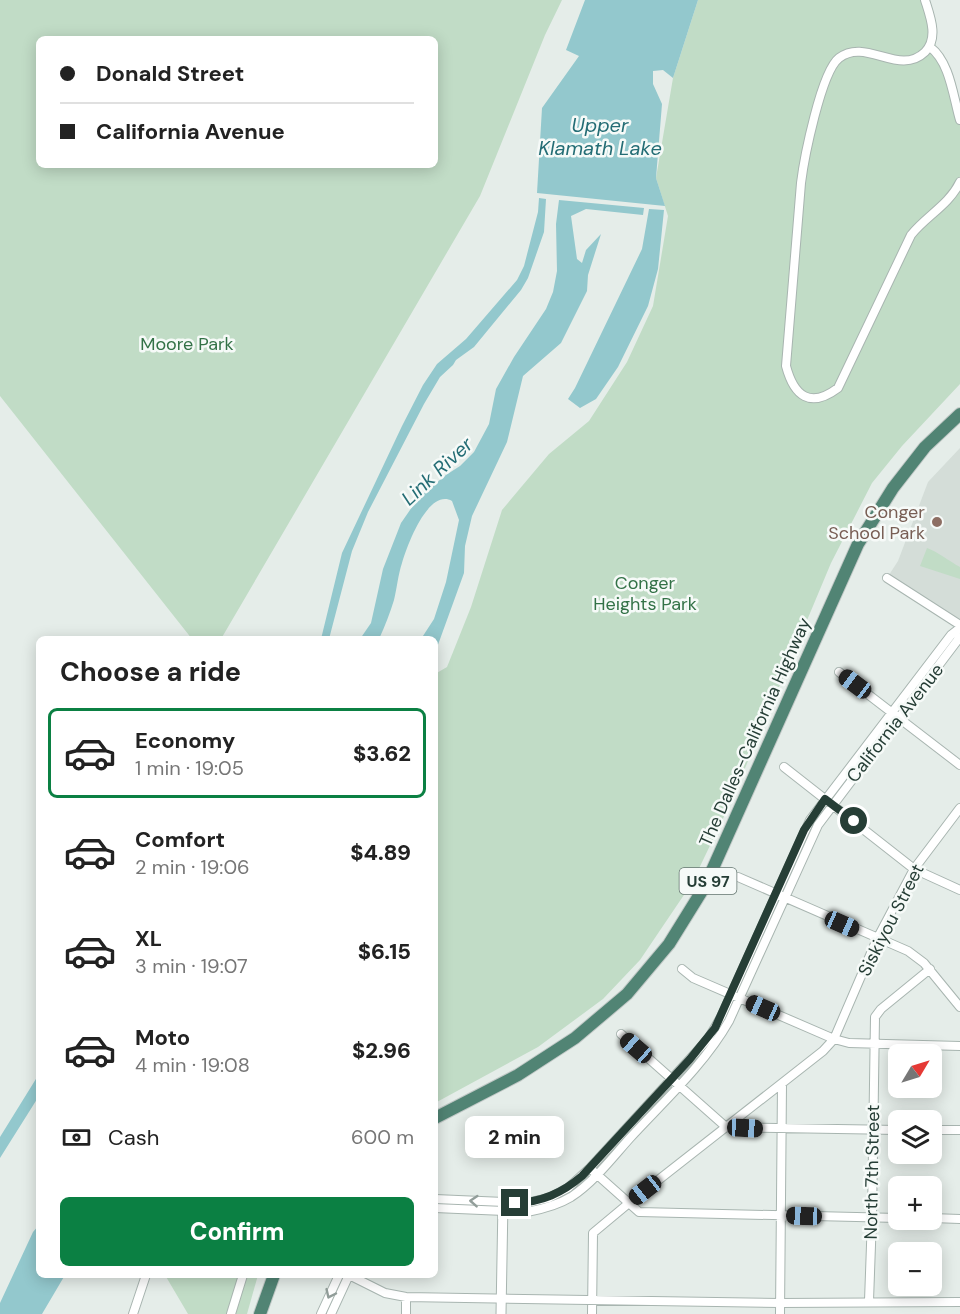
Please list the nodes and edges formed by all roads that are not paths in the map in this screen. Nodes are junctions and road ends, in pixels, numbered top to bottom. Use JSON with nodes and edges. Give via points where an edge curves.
{"nodes":[{"id":1,"x":925,"y":0,"type":"edge"},
{"id":2,"x":930,"y":47,"type":"junction"},
{"id":3,"x":960,"y":120,"type":"edge"},
{"id":4,"x":960,"y":182,"type":"edge"},
{"id":5,"x":960,"y":402,"type":"edge"},
{"id":6,"x":958,"y":416,"type":"edge"},
{"id":7,"x":887,"y":578,"type":"dead end"},
{"id":8,"x":960,"y":627,"type":"edge"},
{"id":9,"x":960,"y":637,"type":"edge"},
{"id":10,"x":839,"y":672,"type":"dead end"},
{"id":11,"x":895,"y":715,"type":"junction"},
{"id":12,"x":960,"y":765,"type":"edge"},
{"id":13,"x":784,"y":767,"type":"dead end"},
{"id":14,"x":829,"y":802,"type":"junction"},
{"id":15,"x":960,"y":808,"type":"edge"},
{"id":16,"x":914,"y":869,"type":"junction"},
{"id":17,"x":738,"y":877,"type":"dead end"},
{"id":18,"x":960,"y":890,"type":"edge"},
{"id":19,"x":776,"y":894,"type":"junction"},
{"id":20,"x":784,"y":897,"type":"junction"},
{"id":21,"x":878,"y":939,"type":"junction"},
{"id":22,"x":682,"y":969,"type":"dead end"},
{"id":23,"x":930,"y":969,"type":"junction"},
{"id":24,"x":731,"y":994,"type":"junction"},
{"id":25,"x":740,"y":998,"type":"junction"},
{"id":26,"x":960,"y":1006,"type":"edge"},
{"id":27,"x":621,"y":1034,"type":"dead end"},
{"id":28,"x":834,"y":1039,"type":"junction"},
{"id":29,"x":874,"y":1043,"type":"junction"},
{"id":30,"x":960,"y":1046,"type":"edge"},
{"id":31,"x":672,"y":1079,"type":"junction"},
{"id":32,"x":782,"y":1084,"type":"junction"},
{"id":33,"x":679,"y":1085,"type":"junction"},
{"id":34,"x":438,"y":1116,"type":"edge"},
{"id":35,"x":726,"y":1127,"type":"junction"},
{"id":36,"x":782,"y":1130,"type":"junction"},
{"id":37,"x":942,"y":1130,"type":"edge"},
{"id":38,"x":960,"y":1130,"type":"edge"},
{"id":39,"x":874,"y":1131,"type":"junction"},
{"id":40,"x":888,"y":1131,"type":"edge"},
{"id":41,"x":593,"y":1171,"type":"junction"},
{"id":42,"x":438,"y":1199,"type":"edge"},
{"id":43,"x":628,"y":1203,"type":"junction"},
{"id":44,"x":503,"y":1207,"type":"junction"},
{"id":45,"x":438,"y":1209,"type":"edge"},
{"id":46,"x":781,"y":1215,"type":"junction"},
{"id":47,"x":872,"y":1217,"type":"junction"},
{"id":48,"x":888,"y":1218,"type":"edge"},
{"id":49,"x":942,"y":1218,"type":"edge"},
{"id":50,"x":960,"y":1219,"type":"edge"},
{"id":51,"x":145,"y":1278,"type":"edge"},
{"id":52,"x":242,"y":1278,"type":"edge"},
{"id":53,"x":273,"y":1278,"type":"edge"},
{"id":54,"x":338,"y":1278,"type":"edge"},
{"id":55,"x":348,"y":1278,"type":"edge"},
{"id":56,"x":355,"y":1278,"type":"edge"},
{"id":57,"x":406,"y":1297,"type":"junction"},
{"id":58,"x":592,"y":1299,"type":"junction"},
{"id":59,"x":501,"y":1300,"type":"junction"},
{"id":60,"x":869,"y":1301,"type":"junction"},
{"id":61,"x":780,"y":1302,"type":"junction"},
{"id":62,"x":960,"y":1302,"type":"edge"},
{"id":63,"x":133,"y":1314,"type":"edge"},
{"id":64,"x":231,"y":1314,"type":"edge"},
{"id":65,"x":260,"y":1314,"type":"edge"},
{"id":66,"x":321,"y":1314,"type":"edge"},
{"id":67,"x":331,"y":1314,"type":"edge"},
{"id":68,"x":406,"y":1314,"type":"edge"},
{"id":69,"x":501,"y":1314,"type":"edge"},
{"id":70,"x":592,"y":1314,"type":"edge"},
{"id":71,"x":780,"y":1314,"type":"edge"}],
"edges":[{"from":1,"to":2,"type":"street","via":[[933,25]]},
{"from":2,"to":3,"type":"street","via":[[943,62]]},
{"from":2,"to":4,"type":"street","via":[[910,61],[849,52],[832,66],[807,143],[801,183],[786,366],[791,383],[800,394],[826,397],[838,388],[910,235],[946,202]]},
{"from":5,"to":6,"type":"highway"},
{"from":6,"to":34,"type":"highway","name":"The Dalles-California Highway","number":"US 97","via":[[925,447],[893,488],[858,544],[705,886],[669,944],[627,994],[575,1038],[519,1074]]},
{"from":7,"to":8,"type":"street"},
{"from":8,"to":11,"type":"street","name":"California Avenue","via":[[951,634]]},
{"from":9,"to":11,"type":"street","name":"California Avenue"},
{"from":10,"to":11,"type":"street"},
{"from":11,"to":12,"type":"street"},
{"from":11,"to":14,"type":"street","name":"California Avenue"},
{"from":13,"to":14,"type":"street"},
{"from":14,"to":16,"type":"street"},
{"from":14,"to":19,"type":"street","name":"California Avenue","via":[[804,830]]},
{"from":14,"to":20,"type":"street","name":"California Avenue"},
{"from":15,"to":16,"type":"street","name":"Siskiyou Street"},
{"from":16,"to":18,"type":"street"},
{"from":16,"to":21,"type":"street","name":"Siskiyou Street"},
{"from":17,"to":19,"type":"street"},
{"from":19,"to":20,"type":"street"},
{"from":19,"to":24,"type":"street","name":"California Avenue"},
{"from":20,"to":21,"type":"street"},
{"from":20,"to":25,"type":"street","name":"California Avenue"},
{"from":21,"to":23,"type":"street","via":[[908,951]]},
{"from":21,"to":28,"type":"street","name":"Siskiyou Street"},
{"from":22,"to":24,"type":"street","via":[[693,978]]},
{"from":23,"to":26,"type":"street"},
{"from":23,"to":29,"type":"street","name":"North 7th Street","via":[[881,1009],[875,1017]]},
{"from":24,"to":25,"type":"street"},
{"from":24,"to":31,"type":"street","name":"California Avenue","via":[[708,1039]]},
{"from":25,"to":28,"type":"street"},
{"from":25,"to":33,"type":"street","name":"California Avenue","via":[[715,1044]]},
{"from":27,"to":31,"type":"street"},
{"from":28,"to":29,"type":"street"},
{"from":28,"to":32,"type":"street"},
{"from":29,"to":30,"type":"street"},
{"from":29,"to":39,"type":"street","name":"North 7th Street"},
{"from":31,"to":33,"type":"street"},
{"from":31,"to":41,"type":"street","name":"California Avenue"},
{"from":32,"to":35,"type":"street"},
{"from":32,"to":36,"type":"street"},
{"from":33,"to":35,"type":"street"},
{"from":33,"to":41,"type":"street","name":"California Avenue"},
{"from":35,"to":36,"type":"street"},
{"from":35,"to":43,"type":"street"},
{"from":36,"to":39,"type":"street"},
{"from":36,"to":46,"type":"street"},
{"from":37,"to":38,"type":"street"},
{"from":39,"to":40,"type":"street"},
{"from":39,"to":47,"type":"street","name":"North 7th Street"},
{"from":41,"to":43,"type":"street"},
{"from":41,"to":44,"type":"street","name":"California Avenue","via":[[573,1196],[552,1206],[528,1212]]},
{"from":44,"to":42,"type":"street","name":"California Avenue","one_way":true},
{"from":43,"to":46,"type":"street","via":[[639,1212]]},
{"from":43,"to":58,"type":"street","via":[[593,1233]]},
{"from":44,"to":45,"type":"street","name":"California Avenue"},
{"from":44,"to":59,"type":"street"},
{"from":46,"to":47,"type":"street"},
{"from":46,"to":61,"type":"street"},
{"from":47,"to":48,"type":"street"},
{"from":47,"to":60,"type":"street","name":"North 7th Street"},
{"from":49,"to":50,"type":"street"},
{"from":51,"to":63,"type":"street"},
{"from":52,"to":64,"type":"street"},
{"from":53,"to":65,"type":"highway"},
{"from":54,"to":66,"type":"street","one_way":true},
{"from":55,"to":67,"type":"street"},
{"from":56,"to":57,"type":"street","via":[[385,1293]]},
{"from":57,"to":59,"type":"street"},
{"from":57,"to":68,"type":"street"},
{"from":58,"to":59,"type":"street"},
{"from":58,"to":61,"type":"street"},
{"from":58,"to":70,"type":"street"},
{"from":59,"to":69,"type":"street"},
{"from":60,"to":61,"type":"street"},
{"from":60,"to":62,"type":"street"},
{"from":61,"to":71,"type":"street"}]}
